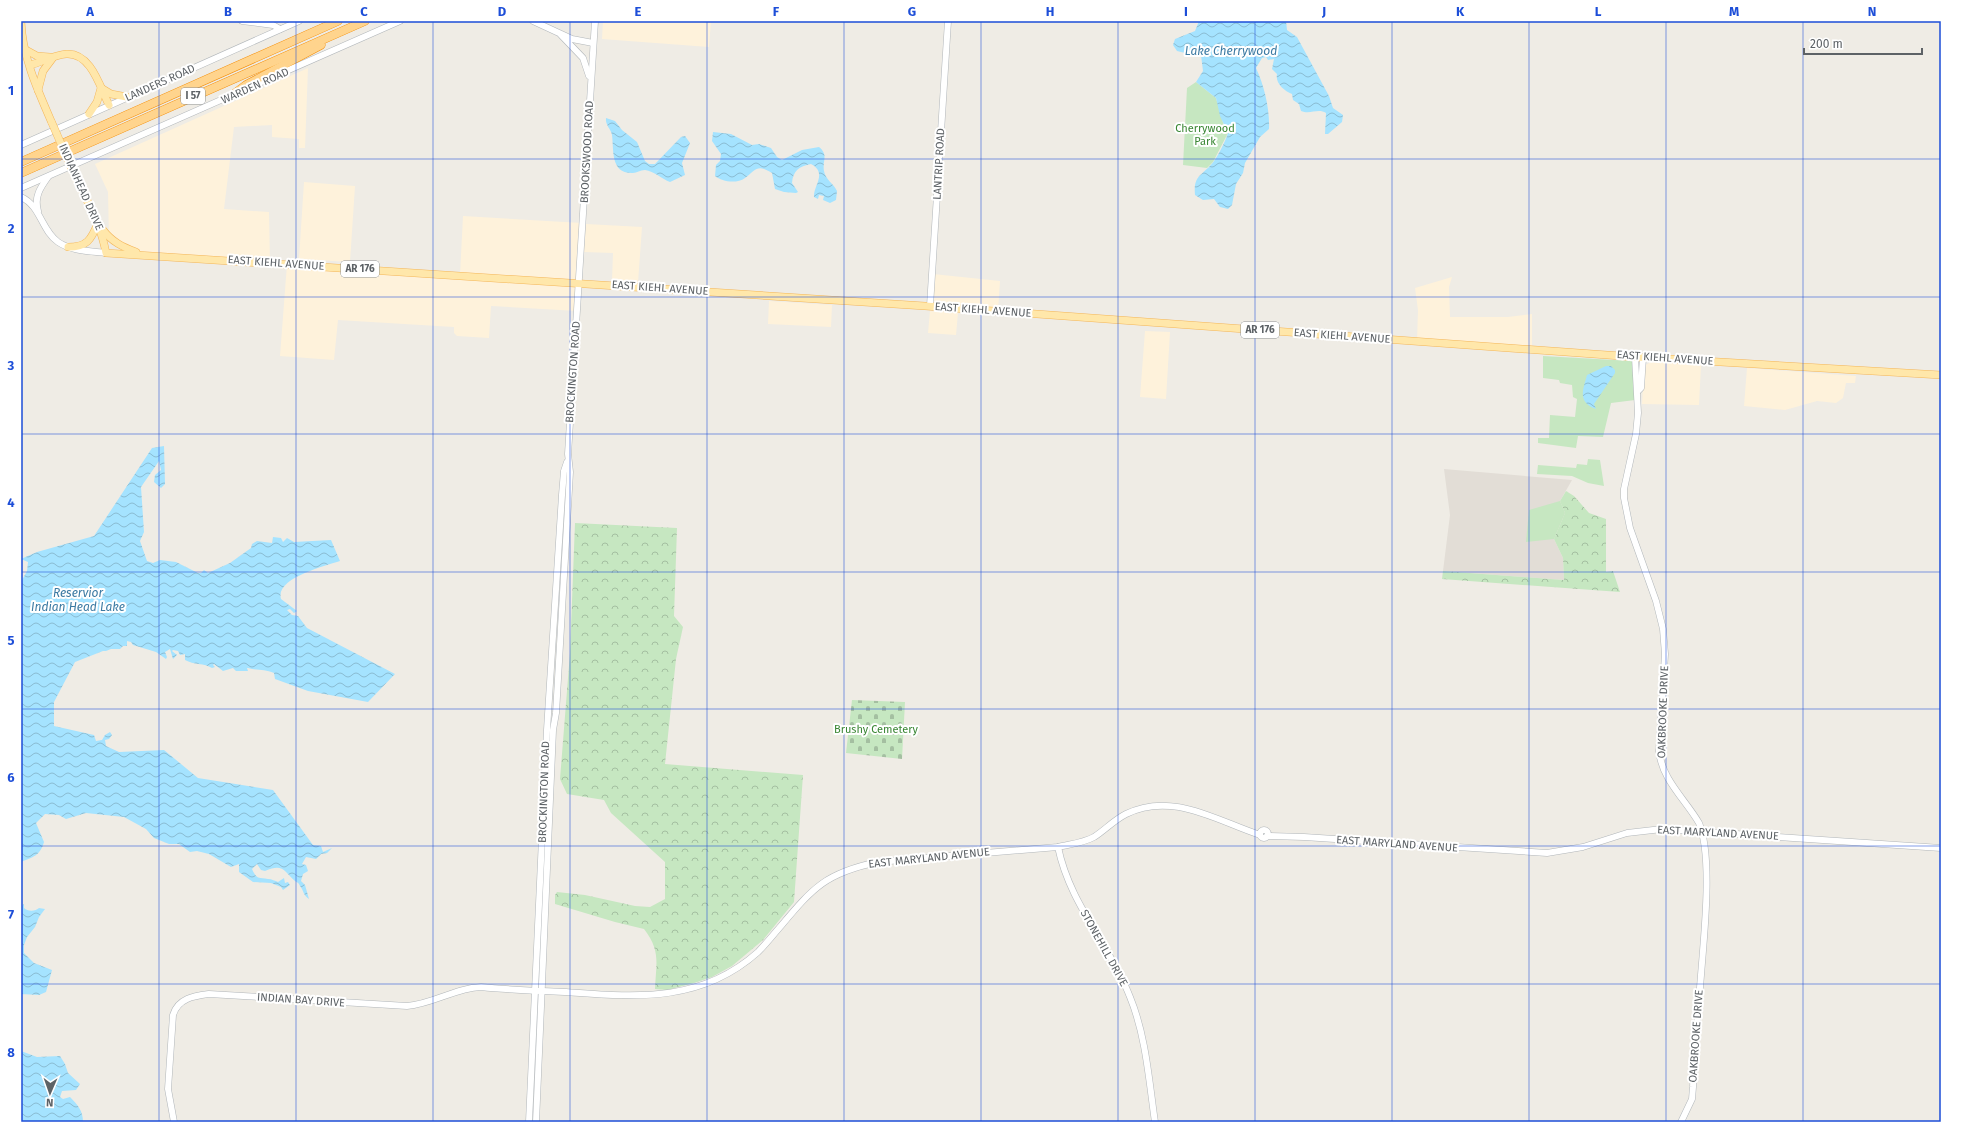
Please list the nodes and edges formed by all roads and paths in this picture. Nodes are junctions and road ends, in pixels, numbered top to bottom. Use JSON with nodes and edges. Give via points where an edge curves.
{"nodes":[{"id":1,"x":21,"y":21,"type":"edge"},
{"id":2,"x":27,"y":21,"type":"edge"},
{"id":3,"x":242,"y":21,"type":"edge"},
{"id":4,"x":299,"y":21,"type":"edge"},
{"id":5,"x":338,"y":21,"type":"edge"},
{"id":6,"x":400,"y":21,"type":"edge"},
{"id":7,"x":533,"y":21,"type":"edge"},
{"id":8,"x":595,"y":21,"type":"edge"},
{"id":9,"x":948,"y":21,"type":"edge"},
{"id":10,"x":364,"y":22,"type":"edge"},
{"id":11,"x":21,"y":29,"type":"edge"},
{"id":12,"x":280,"y":29,"type":"junction"},
{"id":13,"x":560,"y":34,"type":"junction"},
{"id":14,"x":593,"y":44,"type":"junction"},
{"id":15,"x":26,"y":50,"type":"junction"},
{"id":16,"x":54,"y":58,"type":"junction"},
{"id":17,"x":30,"y":65,"type":"junction"},
{"id":18,"x":590,"y":87,"type":"junction"},
{"id":19,"x":101,"y":88,"type":"junction"},
{"id":20,"x":38,"y":90,"type":"junction"},
{"id":21,"x":127,"y":97,"type":"junction"},
{"id":22,"x":230,"y":97,"type":"junction"},
{"id":23,"x":109,"y":105,"type":"junction"},
{"id":24,"x":89,"y":114,"type":"junction"},
{"id":25,"x":21,"y":145,"type":"edge"},
{"id":26,"x":21,"y":162,"type":"edge"},
{"id":27,"x":21,"y":173,"type":"edge"},
{"id":28,"x":48,"y":176,"type":"junction"},
{"id":29,"x":21,"y":188,"type":"edge"},
{"id":30,"x":21,"y":197,"type":"edge"},
{"id":31,"x":40,"y":216,"type":"junction"},
{"id":32,"x":98,"y":223,"type":"junction"},
{"id":33,"x":68,"y":246,"type":"junction"},
{"id":34,"x":106,"y":253,"type":"junction"},
{"id":35,"x":141,"y":254,"type":"junction"},
{"id":36,"x":578,"y":282,"type":"junction"},
{"id":37,"x":930,"y":306,"type":"junction"},
{"id":38,"x":1635,"y":357,"type":"junction"},
{"id":39,"x":1643,"y":357,"type":"junction"},
{"id":40,"x":1941,"y":375,"type":"edge"},
{"id":41,"x":1638,"y":391,"type":"junction"},
{"id":42,"x":1702,"y":831,"type":"junction"},
{"id":43,"x":1058,"y":847,"type":"junction"},
{"id":44,"x":1941,"y":848,"type":"edge"},
{"id":45,"x":538,"y":991,"type":"junction"},
{"id":46,"x":174,"y":1122,"type":"edge"},
{"id":47,"x":529,"y":1122,"type":"edge"},
{"id":48,"x":536,"y":1122,"type":"edge"},
{"id":49,"x":1155,"y":1122,"type":"edge"},
{"id":50,"x":1681,"y":1122,"type":"edge"}],
"edges":[{"from":1,"to":11,"type":"main road","name":"INDIANHEAD DRIVE"},
{"from":2,"to":11,"type":"main road"},
{"from":3,"to":12,"type":"street","via":[[264,23]]},
{"from":4,"to":12,"type":"street","name":"LANDERS ROAD"},
{"from":5,"to":26,"type":"highway","number":"I 57"},
{"from":6,"to":22,"type":"street","name":"WARDEN ROAD"},
{"from":7,"to":13,"type":"street"},
{"from":8,"to":14,"type":"street","name":"BROOKSWOOD ROAD"},
{"from":9,"to":37,"type":"street","name":"LANTRIP ROAD"},
{"from":10,"to":22,"type":"highway","via":[[246,85]]},
{"from":10,"to":27,"type":"highway","number":"I 57"},
{"from":11,"to":15,"type":"main road","name":"INDIANHEAD DRIVE"},
{"from":12,"to":21,"type":"street","name":"LANDERS ROAD"},
{"from":13,"to":14,"type":"street"},
{"from":13,"to":18,"type":"street","via":[[583,58],[588,69]]},
{"from":14,"to":18,"type":"street","name":"BROOKSWOOD ROAD"},
{"from":15,"to":16,"type":"main road","via":[[37,56]]},
{"from":15,"to":17,"type":"main road","name":"INDIANHEAD DRIVE"},
{"from":16,"to":17,"type":"main road"},
{"from":16,"to":19,"type":"main road","via":[[71,54],[83,59]]},
{"from":16,"to":20,"type":"main road","via":[[43,71]]},
{"from":17,"to":20,"type":"main road","name":"INDIANHEAD DRIVE"},
{"from":18,"to":36,"type":"street","name":"BROOKSWOOD ROAD"},
{"from":19,"to":21,"type":"main road","via":[[111,94]]},
{"from":19,"to":23,"type":"main road"},
{"from":19,"to":24,"type":"main road","via":[[97,102]]},
{"from":20,"to":32,"type":"main road","name":"INDIANHEAD DRIVE","bridge":true},
{"from":21,"to":23,"type":"street","name":"LANDERS ROAD"},
{"from":22,"to":28,"type":"street","name":"WARDEN ROAD"},
{"from":23,"to":24,"type":"street","name":"LANDERS ROAD"},
{"from":24,"to":25,"type":"street","name":"LANDERS ROAD"},
{"from":28,"to":29,"type":"street","name":"WARDEN ROAD"},
{"from":28,"to":31,"type":"street","name":"EAST KIEHL AVENUE","via":[[39,188],[37,199]]},
{"from":30,"to":31,"type":"street","name":"EAST KIEHL AVENUE","via":[[31,203]]},
{"from":31,"to":33,"type":"street","name":"EAST KIEHL AVENUE","via":[[48,232],[58,242]]},
{"from":32,"to":33,"type":"main road","via":[[92,238],[77,247]]},
{"from":32,"to":34,"type":"main road","name":"INDIANHEAD DRIVE"},
{"from":32,"to":35,"type":"main road","via":[[109,238]]},
{"from":33,"to":34,"type":"street","name":"EAST KIEHL AVENUE"},
{"from":34,"to":35,"type":"main road","name":"EAST KIEHL AVENUE","number":"AR 176"},
{"from":35,"to":36,"type":"main road","name":"EAST KIEHL AVENUE","number":"AR 176"},
{"from":36,"to":37,"type":"main road","name":"EAST KIEHL AVENUE","number":"AR 176"},
{"from":36,"to":45,"type":"street","name":"BROCKINGTON ROAD","via":[[568,462],[564,471],[562,495],[547,730]]},
{"from":37,"to":38,"type":"main road","name":"EAST KIEHL AVENUE","number":"AR 176"},
{"from":38,"to":39,"type":"main road","name":"EAST KIEHL AVENUE","number":"AR 176"},
{"from":38,"to":41,"type":"street","name":"OAKBROOKE DRIVE"},
{"from":39,"to":40,"type":"main road","name":"EAST KIEHL AVENUE","number":"AR 176"},
{"from":39,"to":41,"type":"street","name":"OAKBROOKE DRIVE","via":[[1641,388]]},
{"from":41,"to":42,"type":"street","name":"OAKBROOKE DRIVE","via":[[1636,434],[1624,498],[1630,528],[1656,601],[1663,629],[1665,654],[1659,751],[1665,774],[1695,816]]},
{"from":42,"to":43,"type":"street","name":"EAST MARYLAND AVENUE","via":[[1642,830],[1565,851],[1547,853],[1282,836],[1268,834],[1265,829],[1260,833],[1250,831],[1183,807],[1162,804],[1125,814],[1094,837]]},
{"from":42,"to":44,"type":"street","name":"EAST MARYLAND AVENUE"},
{"from":42,"to":50,"type":"street","name":"OAKBROOKE DRIVE","via":[[1706,884],[1693,1087],[1692,1099]]},
{"from":43,"to":45,"type":"street","name":"EAST MARYLAND AVENUE","via":[[878,862],[853,867],[823,882],[808,894],[766,944],[748,960],[724,975],[688,990],[638,996]]},
{"from":43,"to":49,"type":"street","name":"STONEHILL DRIVE","via":[[1068,882],[1119,971],[1131,998],[1148,1072]]},
{"from":45,"to":46,"type":"street","name":"INDIAN BAY DRIVE","via":[[472,987],[407,1006],[209,994],[186,999],[177,1006],[173,1015],[168,1088]]},
{"from":45,"to":47,"type":"street","name":"BROCKINGTON ROAD"},
{"from":45,"to":48,"type":"street","name":"BROCKINGTON ROAD"}]}
